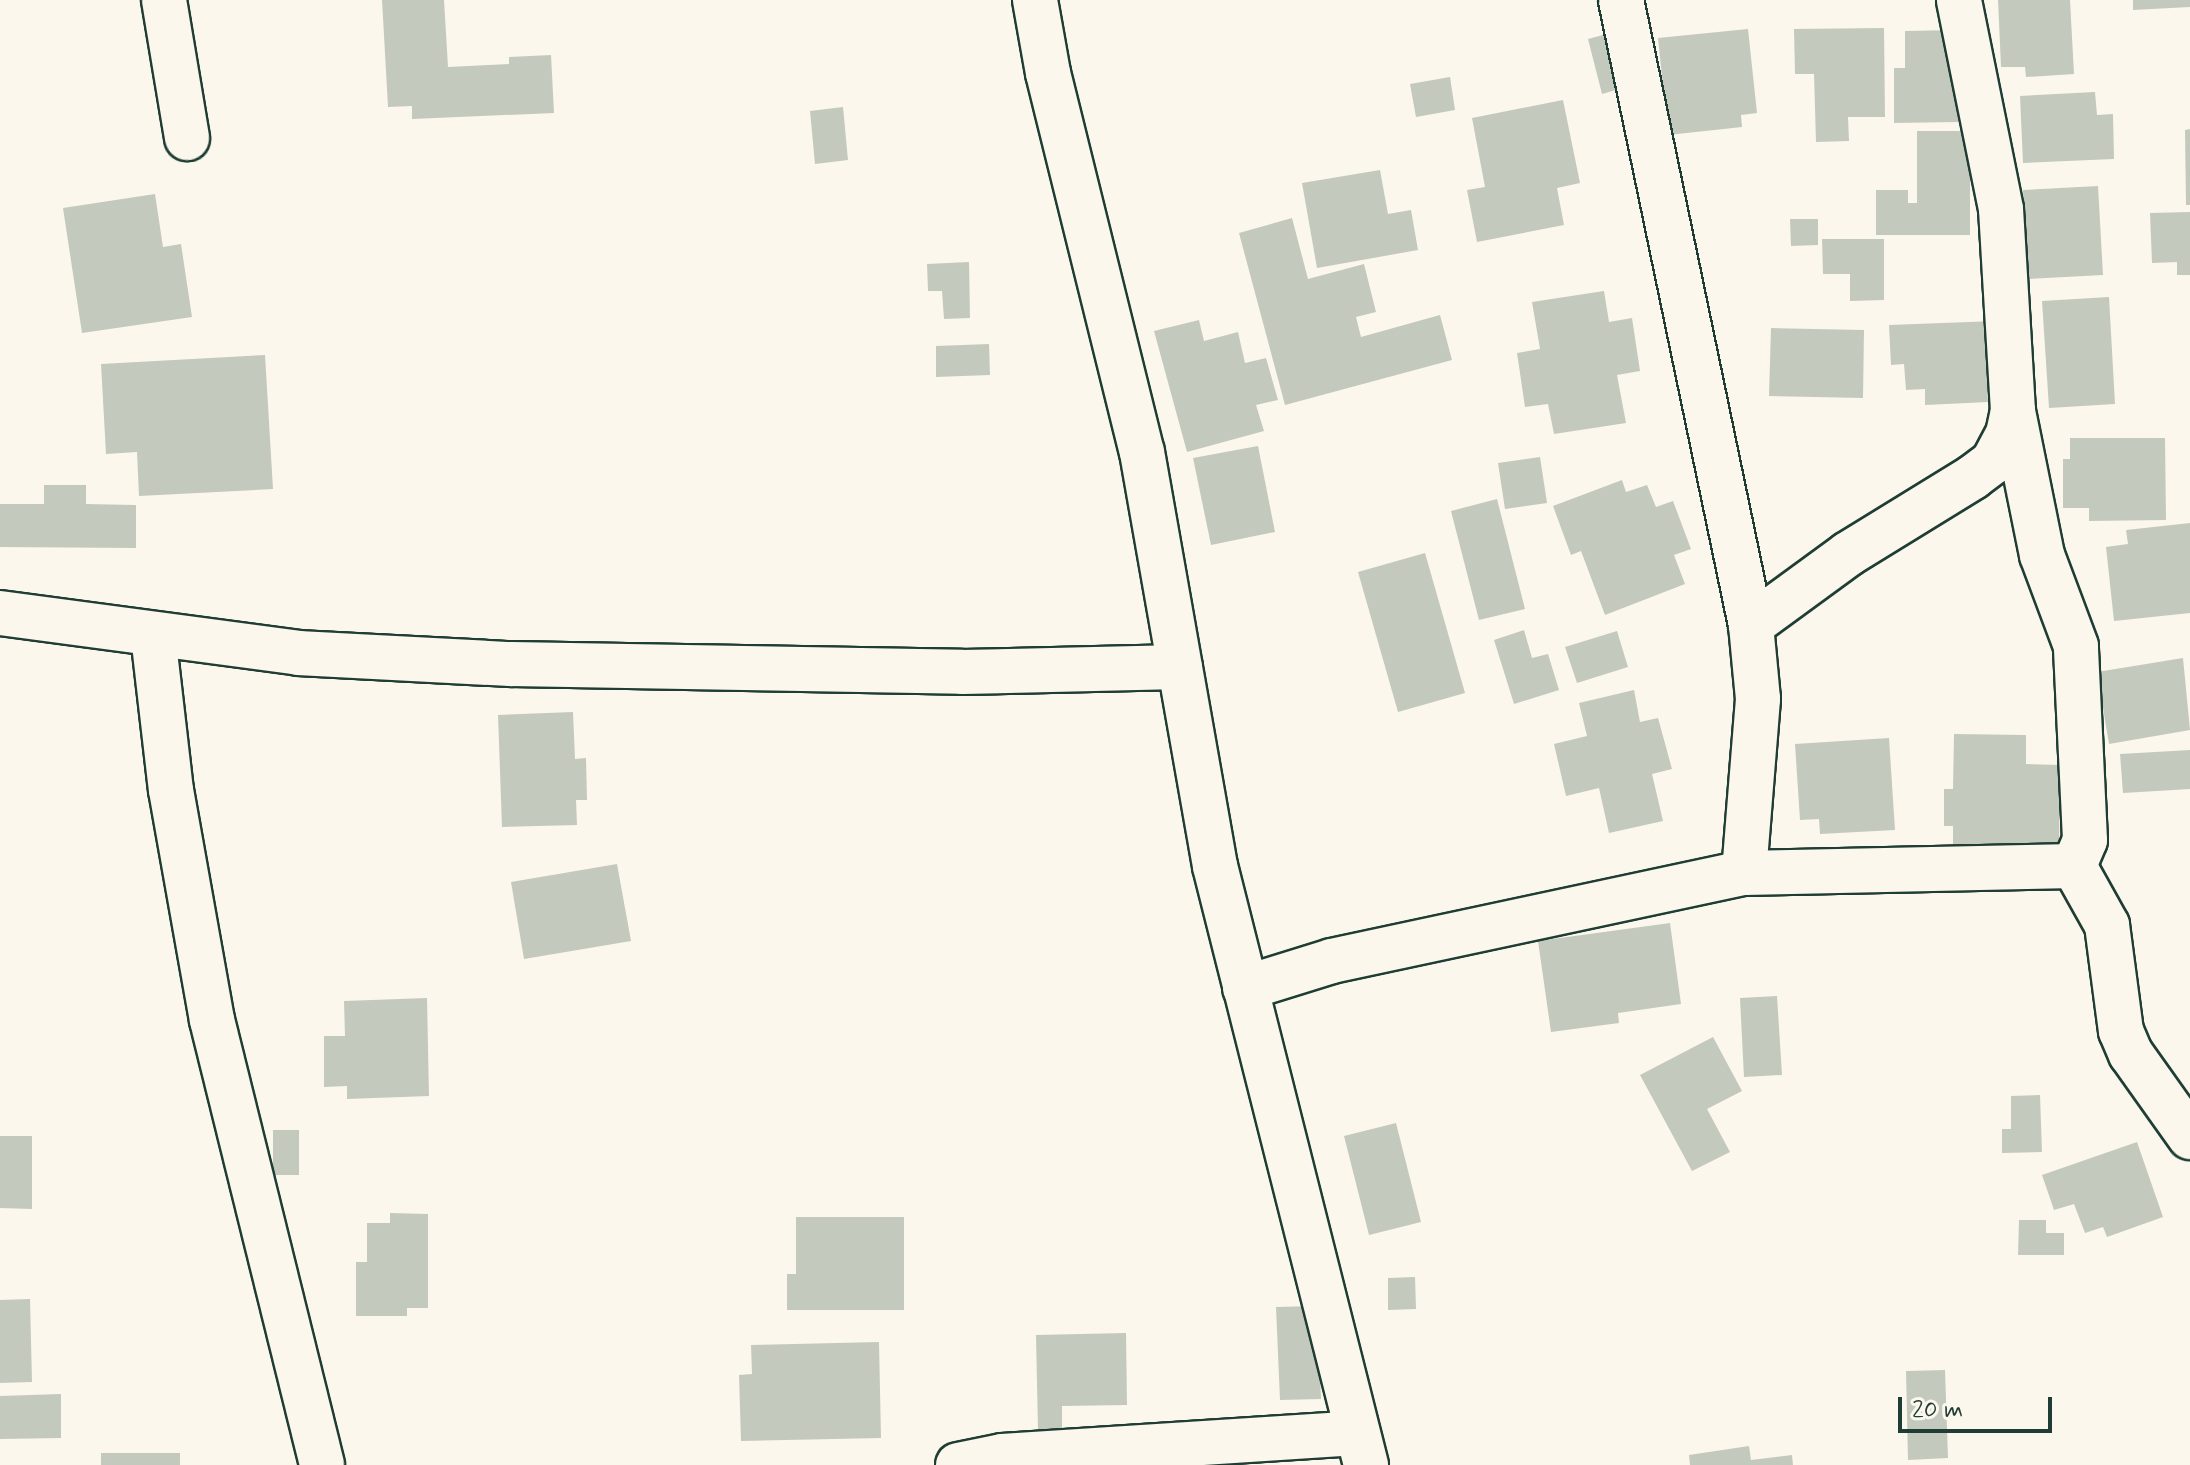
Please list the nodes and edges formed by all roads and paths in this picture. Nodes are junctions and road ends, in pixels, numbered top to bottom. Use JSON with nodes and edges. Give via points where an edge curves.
{"nodes":[{"id":1,"x":164,"y":0,"type":"edge"},
{"id":2,"x":1035,"y":0,"type":"edge"},
{"id":3,"x":1621,"y":0,"type":"edge"},
{"id":4,"x":1959,"y":0,"type":"edge"},
{"id":5,"x":187,"y":138,"type":"dead end"},
{"id":6,"x":2013,"y":411,"type":"junction"},
{"id":7,"x":0,"y":613,"type":"edge"},
{"id":8,"x":1751,"y":625,"type":"junction"},
{"id":9,"x":153,"y":635,"type":"junction"},
{"id":10,"x":1180,"y":667,"type":"junction"},
{"id":11,"x":2074,"y":866,"type":"junction"},
{"id":12,"x":1744,"y":873,"type":"junction"},
{"id":13,"x":1245,"y":988,"type":"junction"},
{"id":14,"x":2190,"y":1137,"type":"edge"},
{"id":15,"x":1361,"y":1449,"type":"edge"},
{"id":16,"x":322,"y":1465,"type":"edge"},
{"id":17,"x":958,"y":1465,"type":"edge"}],
"edges":[{"from":1,"to":5,"type":"street"},
{"from":2,"to":10,"type":"street","via":[[1048,73],[1142,452]]},
{"from":3,"to":8,"type":"street"},
{"from":4,"to":6,"type":"street","via":[[2001,209]]},
{"from":6,"to":8,"type":"street","via":[[1993,462],[1848,554]]},
{"from":6,"to":11,"type":"street","via":[[2042,555],[2076,646],[2085,840]]},
{"from":7,"to":9,"type":"street"},
{"from":8,"to":12,"type":"street","via":[[1758,699]]},
{"from":9,"to":10,"type":"street","via":[[298,653],[511,664],[962,672]]},
{"from":9,"to":16,"type":"street","via":[[171,790],[212,1020]]},
{"from":10,"to":13,"type":"street","via":[[1215,866]]},
{"from":11,"to":12,"type":"street"},
{"from":11,"to":14,"type":"street","via":[[2107,925],[2121,1031],[2131,1054]]},
{"from":12,"to":13,"type":"street","via":[[1332,961]]},
{"from":13,"to":15,"type":"street","via":[[1291,1150]]},
{"from":15,"to":17,"type":"street","via":[[1002,1456]]}]}
